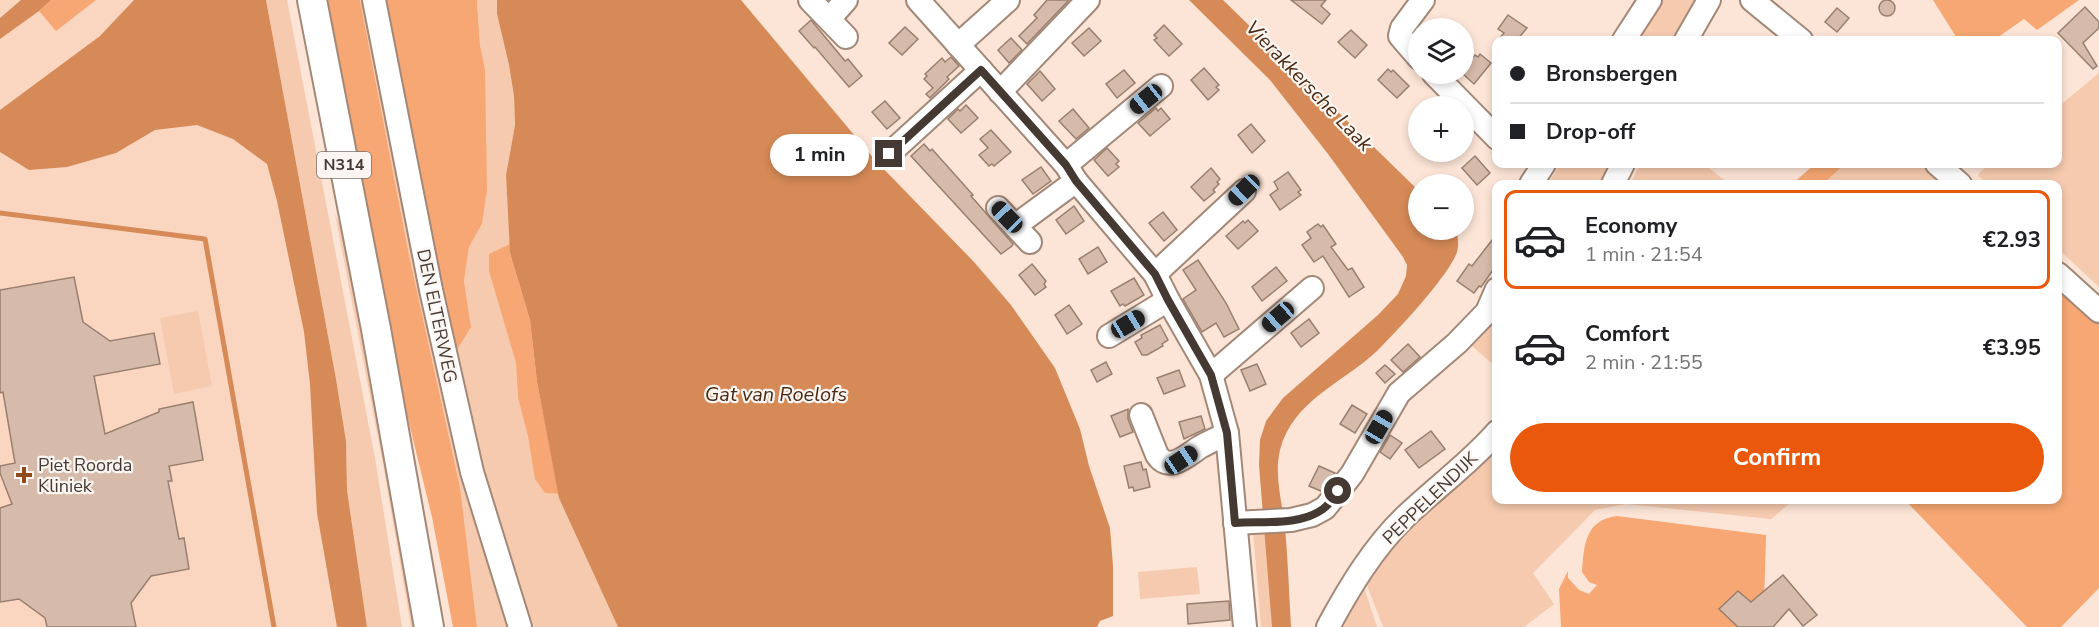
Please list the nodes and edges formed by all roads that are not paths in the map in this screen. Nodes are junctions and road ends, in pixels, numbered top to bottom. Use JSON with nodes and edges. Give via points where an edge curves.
{"nodes":[{"id":1,"x":312,"y":0,"type":"edge"},
{"id":2,"x":374,"y":0,"type":"edge"},
{"id":3,"x":810,"y":0,"type":"edge"},
{"id":4,"x":846,"y":0,"type":"edge"},
{"id":5,"x":918,"y":0,"type":"edge"},
{"id":6,"x":1008,"y":0,"type":"edge"},
{"id":7,"x":1088,"y":0,"type":"edge"},
{"id":8,"x":1423,"y":0,"type":"edge"},
{"id":9,"x":1650,"y":0,"type":"edge"},
{"id":10,"x":1709,"y":0,"type":"edge"},
{"id":11,"x":1752,"y":0,"type":"edge"},
{"id":12,"x":830,"y":18,"type":"junction"},
{"id":13,"x":1410,"y":18,"type":"edge"},
{"id":14,"x":1408,"y":20,"type":"edge"},
{"id":15,"x":1627,"y":36,"type":"edge"},
{"id":16,"x":1688,"y":36,"type":"edge"},
{"id":17,"x":1797,"y":36,"type":"edge"},
{"id":18,"x":846,"y":37,"type":"dead end"},
{"id":19,"x":958,"y":45,"type":"junction"},
{"id":20,"x":1408,"y":45,"type":"edge"},
{"id":21,"x":981,"y":70,"type":"junction"},
{"id":22,"x":1444,"y":84,"type":"edge"},
{"id":23,"x":1161,"y":86,"type":"dead end"},
{"id":24,"x":1000,"y":92,"type":"junction"},
{"id":25,"x":1492,"y":133,"type":"edge"},
{"id":26,"x":889,"y":154,"type":"dead end"},
{"id":27,"x":1942,"y":168,"type":"edge"},
{"id":28,"x":1071,"y":173,"type":"junction"},
{"id":29,"x":1955,"y":180,"type":"edge"},
{"id":30,"x":1244,"y":190,"type":"dead end"},
{"id":31,"x":998,"y":208,"type":"dead end"},
{"id":32,"x":1155,"y":274,"type":"junction"},
{"id":33,"x":2062,"y":278,"type":"edge"},
{"id":34,"x":1312,"y":288,"type":"dead end"},
{"id":35,"x":1168,"y":300,"type":"junction"},
{"id":36,"x":1492,"y":300,"type":"edge"},
{"id":37,"x":2099,"y":311,"type":"edge"},
{"id":38,"x":376,"y":329,"type":"junction"},
{"id":39,"x":1109,"y":336,"type":"dead end"},
{"id":40,"x":1211,"y":375,"type":"junction"},
{"id":41,"x":1141,"y":415,"type":"dead end"},
{"id":42,"x":1227,"y":433,"type":"junction"},
{"id":43,"x":1492,"y":438,"type":"edge"},
{"id":44,"x":1235,"y":523,"type":"junction"},
{"id":45,"x":429,"y":627,"type":"edge"},
{"id":46,"x":447,"y":627,"type":"edge"},
{"id":47,"x":520,"y":627,"type":"edge"},
{"id":48,"x":1245,"y":627,"type":"edge"},
{"id":49,"x":1328,"y":627,"type":"edge"}],
"edges":[{"from":1,"to":38,"type":"main road","number":"N314"},
{"from":2,"to":47,"type":"street","name":"DEN ELTERWEG","via":[[431,290],[472,472]]},
{"from":3,"to":12,"type":"street"},
{"from":4,"to":12,"type":"street"},
{"from":5,"to":19,"type":"street"},
{"from":6,"to":19,"type":"street"},
{"from":7,"to":24,"type":"street"},
{"from":8,"to":13,"type":"street"},
{"from":9,"to":15,"type":"street"},
{"from":10,"to":16,"type":"street"},
{"from":11,"to":17,"type":"street"},
{"from":12,"to":18,"type":"street"},
{"from":14,"to":20,"type":"street","via":[[1400,36]]},
{"from":19,"to":21,"type":"street"},
{"from":21,"to":24,"type":"street"},
{"from":21,"to":26,"type":"street"},
{"from":22,"to":25,"type":"street"},
{"from":23,"to":28,"type":"street"},
{"from":24,"to":28,"type":"street"},
{"from":27,"to":29,"type":"street"},
{"from":28,"to":31,"type":"street","via":[[1023,234]]},
{"from":28,"to":32,"type":"street"},
{"from":30,"to":32,"type":"street"},
{"from":32,"to":35,"type":"street"},
{"from":33,"to":37,"type":"street"},
{"from":34,"to":40,"type":"street"},
{"from":35,"to":39,"type":"street"},
{"from":35,"to":40,"type":"street"},
{"from":36,"to":44,"type":"street","via":[[1487,312],[1458,343],[1400,393],[1352,474],[1325,508],[1291,520]]},
{"from":38,"to":45,"type":"main road","number":"N314"},
{"from":38,"to":46,"type":"main road","number":"N314","via":[[420,495]]},
{"from":40,"to":42,"type":"street"},
{"from":41,"to":42,"type":"street","via":[[1157,455],[1167,463],[1181,460]]},
{"from":42,"to":44,"type":"street"},
{"from":43,"to":49,"type":"street","name":"PEPPELENDIJK","via":[[1387,536]]},
{"from":44,"to":48,"type":"street"}]}
